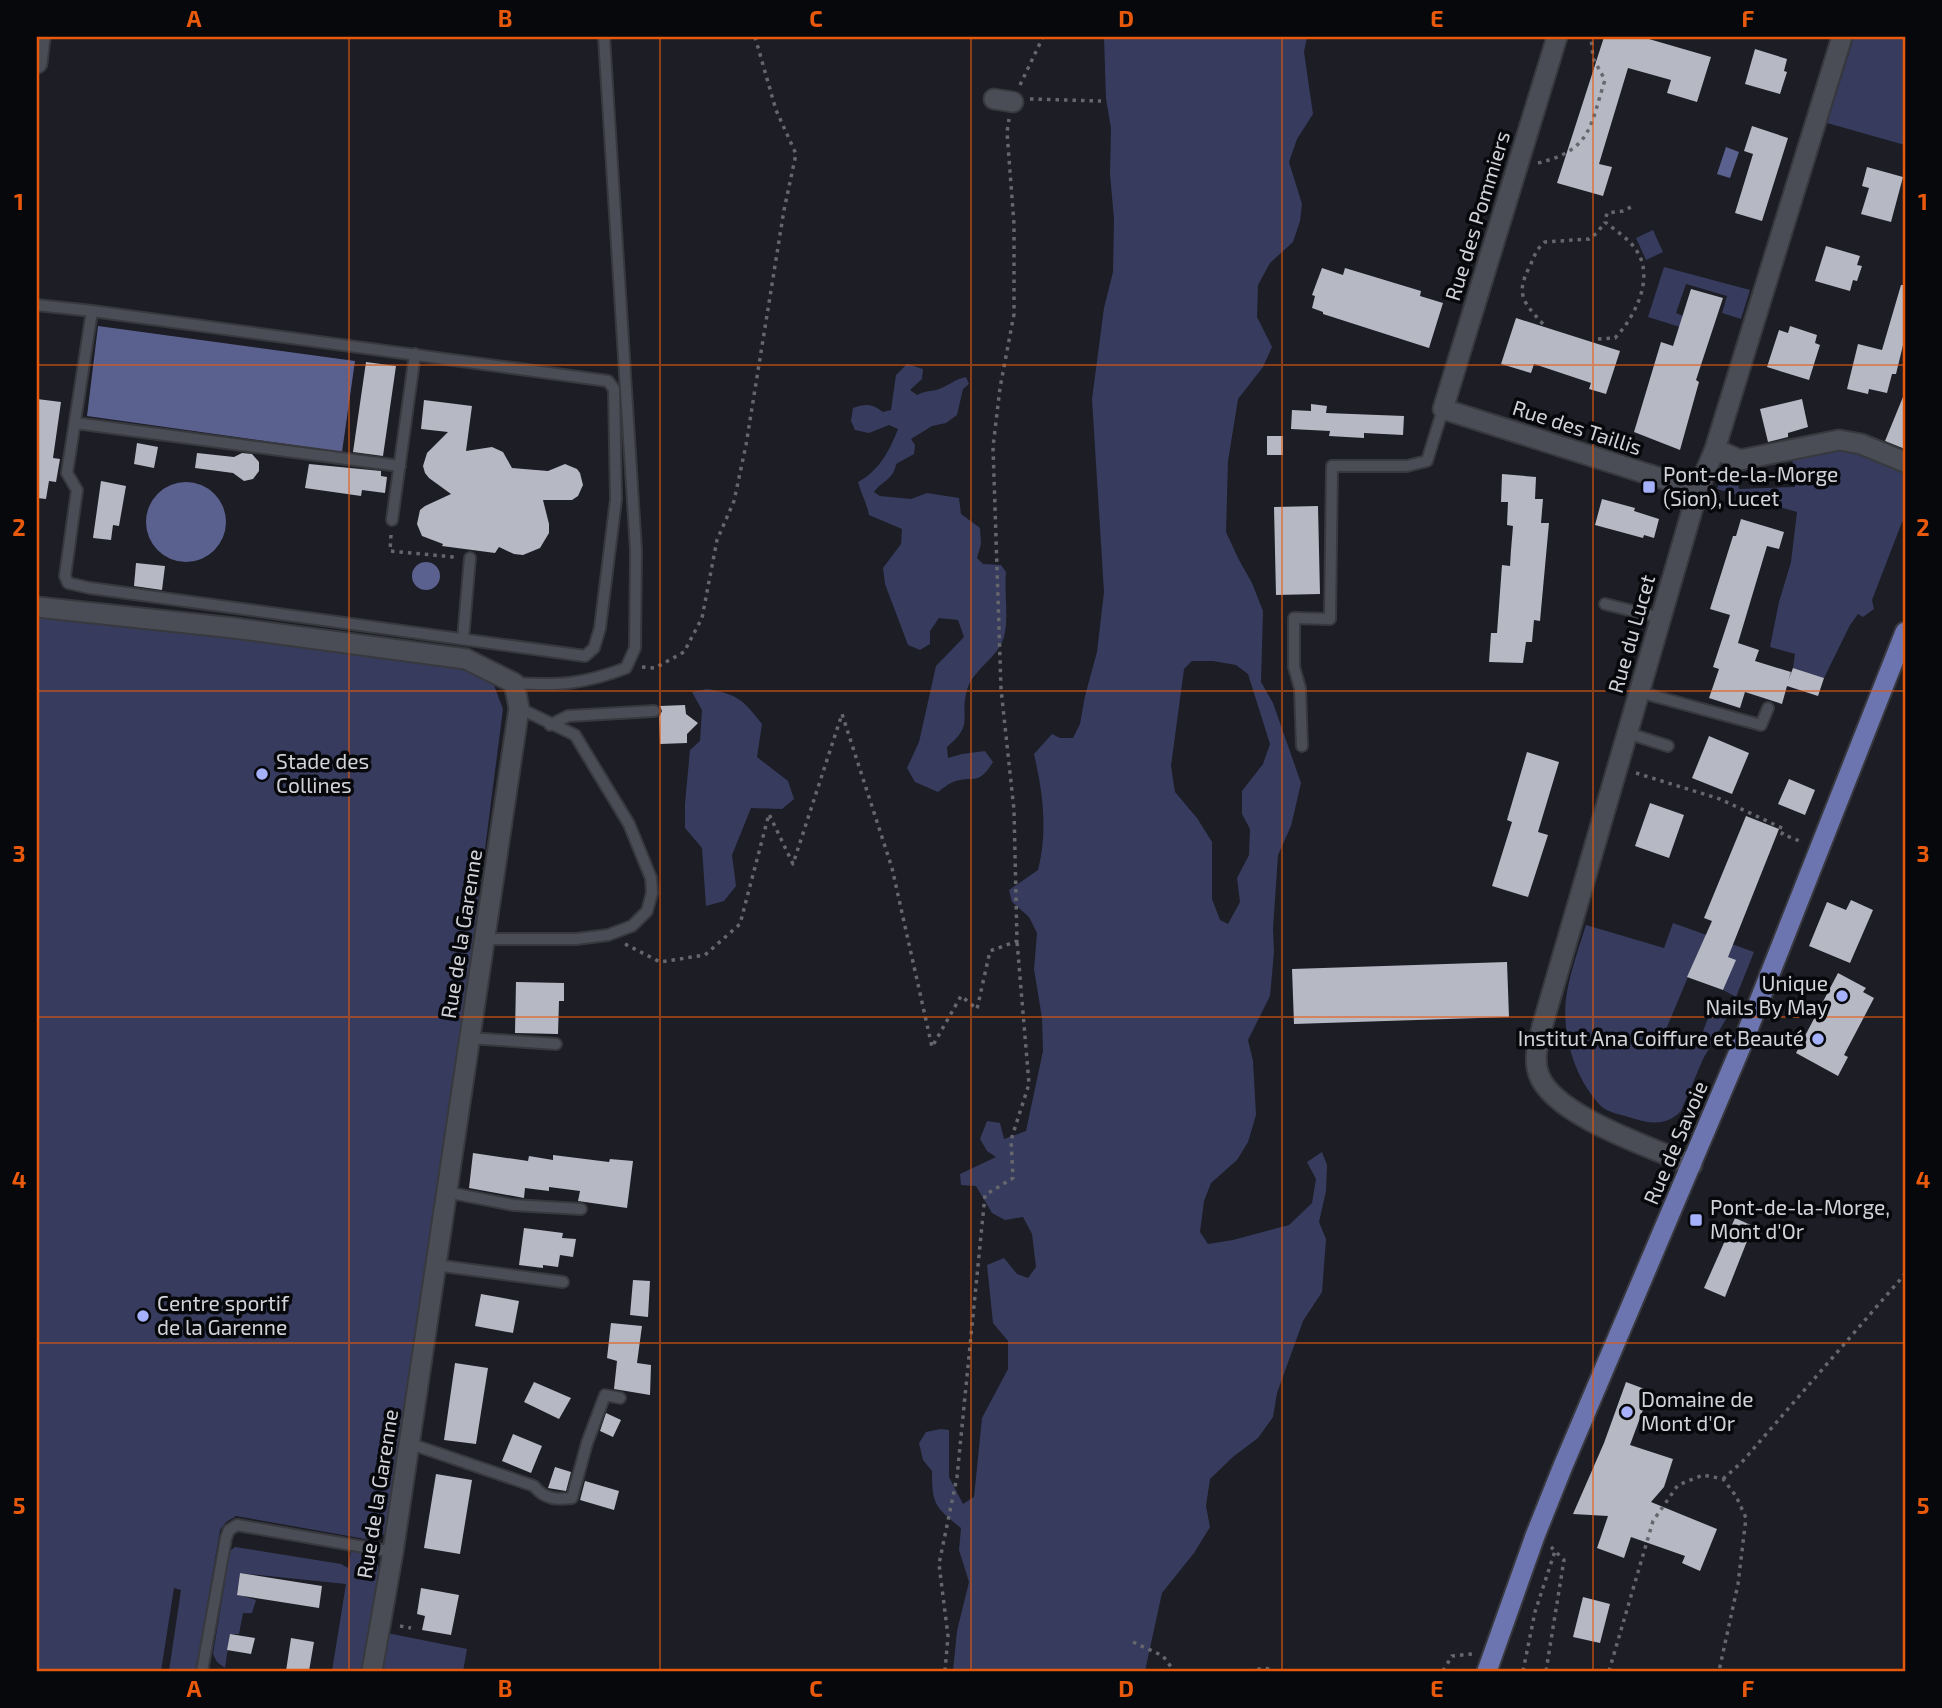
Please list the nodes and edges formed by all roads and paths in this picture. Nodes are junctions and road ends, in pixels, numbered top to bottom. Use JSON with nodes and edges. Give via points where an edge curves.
{"nodes":[{"id":1,"x":40,"y":37,"type":"edge"},
{"id":2,"x":604,"y":37,"type":"edge"},
{"id":3,"x":755,"y":37,"type":"edge"},
{"id":4,"x":1043,"y":37,"type":"edge"},
{"id":5,"x":1557,"y":37,"type":"edge"},
{"id":6,"x":1591,"y":37,"type":"edge"},
{"id":7,"x":1842,"y":37,"type":"edge"},
{"id":8,"x":37,"y":62,"type":"edge"},
{"id":9,"x":1007,"y":98,"type":"junction"},
{"id":10,"x":1101,"y":100,"type":"dead end"},
{"id":11,"x":1517,"y":168,"type":"junction"},
{"id":12,"x":1635,"y":205,"type":"dead end"},
{"id":13,"x":1605,"y":222,"type":"junction"},
{"id":14,"x":37,"y":305,"type":"edge"},
{"id":15,"x":92,"y":310,"type":"junction"},
{"id":16,"x":1544,"y":324,"type":"dead end"},
{"id":17,"x":1598,"y":340,"type":"dead end"},
{"id":18,"x":415,"y":354,"type":"junction"},
{"id":19,"x":1443,"y":409,"type":"junction"},
{"id":20,"x":75,"y":423,"type":"junction"},
{"id":21,"x":1715,"y":449,"type":"junction"},
{"id":22,"x":1905,"y":462,"type":"edge"},
{"id":23,"x":400,"y":466,"type":"junction"},
{"id":24,"x":1698,"y":490,"type":"junction"},
{"id":25,"x":392,"y":520,"type":"joint"},
{"id":26,"x":470,"y":558,"type":"joint"},
{"id":27,"x":1605,"y":604,"type":"dead end"},
{"id":28,"x":37,"y":607,"type":"edge"},
{"id":29,"x":1661,"y":618,"type":"junction"},
{"id":30,"x":1905,"y":632,"type":"edge"},
{"id":31,"x":463,"y":639,"type":"junction"},
{"id":32,"x":627,"y":665,"type":"junction"},
{"id":33,"x":514,"y":683,"type":"junction"},
{"id":34,"x":1639,"y":691,"type":"junction"},
{"id":35,"x":519,"y":708,"type":"junction"},
{"id":36,"x":1768,"y":708,"type":"dead end"},
{"id":37,"x":654,"y":711,"type":"dead end"},
{"id":38,"x":550,"y":725,"type":"junction"},
{"id":39,"x":1627,"y":733,"type":"junction"},
{"id":40,"x":1302,"y":746,"type":"dead end"},
{"id":41,"x":1668,"y":746,"type":"dead end"},
{"id":42,"x":1617,"y":768,"type":"junction"},
{"id":43,"x":1806,"y":844,"type":"dead end"},
{"id":44,"x":608,"y":935,"type":"junction"},
{"id":45,"x":483,"y":939,"type":"junction"},
{"id":46,"x":1017,"y":941,"type":"junction"},
{"id":47,"x":469,"y":1038,"type":"junction"},
{"id":48,"x":556,"y":1044,"type":"dead end"},
{"id":49,"x":1692,"y":1165,"type":"junction"},
{"id":50,"x":446,"y":1192,"type":"junction"},
{"id":51,"x":580,"y":1209,"type":"dead end"},
{"id":52,"x":435,"y":1265,"type":"junction"},
{"id":53,"x":1905,"y":1274,"type":"edge"},
{"id":54,"x":563,"y":1282,"type":"dead end"},
{"id":55,"x":620,"y":1398,"type":"dead end"},
{"id":56,"x":408,"y":1443,"type":"junction"},
{"id":57,"x":1723,"y":1479,"type":"junction"},
{"id":58,"x":1555,"y":1551,"type":"dead end"},
{"id":59,"x":393,"y":1552,"type":"junction"},
{"id":60,"x":1564,"y":1560,"type":"dead end"},
{"id":61,"x":1133,"y":1642,"type":"dead end"},
{"id":62,"x":1489,"y":1663,"type":"edge"},
{"id":63,"x":202,"y":1671,"type":"edge"},
{"id":64,"x":372,"y":1671,"type":"edge"},
{"id":65,"x":945,"y":1671,"type":"edge"},
{"id":66,"x":1174,"y":1671,"type":"edge"},
{"id":67,"x":1249,"y":1671,"type":"edge"},
{"id":68,"x":1276,"y":1671,"type":"edge"},
{"id":69,"x":1443,"y":1671,"type":"edge"},
{"id":70,"x":1523,"y":1671,"type":"edge"},
{"id":71,"x":1546,"y":1671,"type":"edge"},
{"id":72,"x":1609,"y":1671,"type":"edge"},
{"id":73,"x":1719,"y":1671,"type":"edge"}],
"edges":[{"from":1,"to":8,"type":"street"},
{"from":2,"to":32,"type":"lane","via":[[636,551],[635,648]]},
{"from":3,"to":32,"type":"path","via":[[776,110],[796,154],[746,444],[734,501],[717,540],[702,618],[684,652],[655,668]]},
{"from":4,"to":9,"type":"path","via":[[1033,62]]},
{"from":5,"to":11,"type":"street","name":"Rue des Pommiers"},
{"from":6,"to":11,"type":"path","via":[[1593,58],[1605,80],[1585,139],[1566,154]]},
{"from":7,"to":21,"type":"street","name":"Rue du Lucet"},
{"from":9,"to":10,"type":"path"},
{"from":9,"to":46,"type":"path","via":[[1014,314],[993,446],[1001,689],[1014,810]]},
{"from":11,"to":19,"type":"street","name":"Rue des Pommiers"},
{"from":12,"to":13,"type":"path","via":[[1607,213]]},
{"from":13,"to":16,"type":"path","via":[[1589,239],[1545,242],[1535,253],[1521,294]]},
{"from":13,"to":17,"type":"path","via":[[1637,252],[1643,284],[1624,329],[1615,338]]},
{"from":14,"to":15,"type":"lane"},
{"from":15,"to":18,"type":"lane"},
{"from":15,"to":20,"type":"lane"},
{"from":18,"to":23,"type":"lane"},
{"from":18,"to":31,"type":"lane","via":[[601,379],[614,389],[615,499],[594,648],[585,656]]},
{"from":19,"to":24,"type":"street","name":"Rue des Taillis"},
{"from":19,"to":40,"type":"lane","via":[[1427,461],[1407,466],[1332,466],[1330,618],[1294,618]]},
{"from":20,"to":23,"type":"lane"},
{"from":20,"to":31,"type":"lane","via":[[67,473],[77,490],[65,576],[68,583]]},
{"from":21,"to":22,"type":"street","via":[[1740,460],[1839,440]]},
{"from":21,"to":24,"type":"street","name":"Rue du Lucet"},
{"from":23,"to":25,"type":"lane"},
{"from":24,"to":29,"type":"street","name":"Rue du Lucet"},
{"from":25,"to":26,"type":"path","via":[[390,551]]},
{"from":26,"to":31,"type":"lane"},
{"from":27,"to":29,"type":"lane"},
{"from":28,"to":33,"type":"street","via":[[466,659]]},
{"from":29,"to":34,"type":"street","name":"Rue du Lucet"},
{"from":30,"to":49,"type":"main road","name":"Rue de Savoie"},
{"from":32,"to":33,"type":"lane","via":[[597,679],[556,686]]},
{"from":33,"to":35,"type":"street","name":"Rue de la Garenne"},
{"from":34,"to":36,"type":"lane","via":[[1761,725]]},
{"from":34,"to":39,"type":"street","name":"Rue du Lucet"},
{"from":35,"to":38,"type":"lane"},
{"from":35,"to":45,"type":"street","name":"Rue de la Garenne"},
{"from":37,"to":38,"type":"lane","via":[[568,716]]},
{"from":38,"to":44,"type":"lane","via":[[575,736],[629,824],[651,878],[647,911],[632,926]]},
{"from":39,"to":41,"type":"lane"},
{"from":39,"to":42,"type":"street","name":"Rue du Lucet"},
{"from":42,"to":43,"type":"path","via":[[1720,799]]},
{"from":42,"to":49,"type":"street","name":"Rue du Lucet","via":[[1542,1027],[1536,1054],[1539,1075],[1548,1090],[1574,1112]]},
{"from":44,"to":45,"type":"lane"},
{"from":44,"to":46,"type":"path","via":[[660,962],[705,956],[740,924],[769,814],[793,864],[842,714],[892,868],[932,1047],[961,996],[977,1009],[990,951]]},
{"from":45,"to":47,"type":"street","name":"Rue de la Garenne"},
{"from":46,"to":65,"type":"path","via":[[1029,1084],[1011,1140],[1013,1178],[985,1195],[957,1478],[939,1564],[948,1636]]},
{"from":47,"to":48,"type":"lane"},
{"from":47,"to":50,"type":"street","name":"Rue de la Garenne"},
{"from":49,"to":62,"type":"main road","name":"Rue de Savoie","via":[[1553,1489]]},
{"from":50,"to":51,"type":"lane","via":[[513,1205]]},
{"from":50,"to":52,"type":"street","name":"Rue de la Garenne"},
{"from":52,"to":54,"type":"lane"},
{"from":52,"to":56,"type":"street","name":"Rue de la Garenne"},
{"from":53,"to":57,"type":"path"},
{"from":55,"to":56,"type":"lane","via":[[605,1395],[572,1498],[541,1495],[534,1486]]},
{"from":56,"to":59,"type":"street","name":"Rue de la Garenne"},
{"from":57,"to":72,"type":"path","via":[[1703,1475],[1678,1485],[1653,1521]]},
{"from":57,"to":73,"type":"path","via":[[1746,1518],[1738,1584]]},
{"from":58,"to":70,"type":"path","via":[[1535,1612]]},
{"from":59,"to":63,"type":"lane","via":[[237,1525],[226,1538]]},
{"from":59,"to":64,"type":"street","name":"Rue de la Garenne"},
{"from":60,"to":71,"type":"path"},
{"from":61,"to":66,"type":"path","via":[[1163,1656]]},
{"from":62,"to":69,"type":"path","via":[[1452,1656]]},
{"from":67,"to":68,"type":"path"}]}
